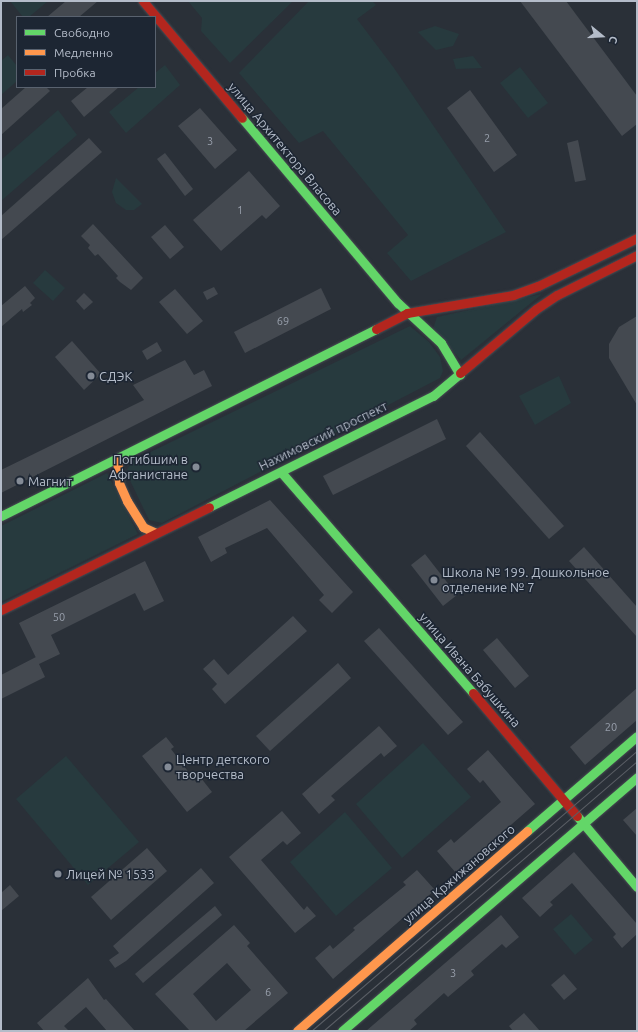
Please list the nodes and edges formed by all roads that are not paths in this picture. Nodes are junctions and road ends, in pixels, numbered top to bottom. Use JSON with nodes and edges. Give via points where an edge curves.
{"nodes":[{"id":1,"x":143,"y":1,"type":"edge"},
{"id":2,"x":156,"y":16,"type":"edge"},
{"id":3,"x":156,"y":16,"type":"edge"},
{"id":4,"x":637,"y":238,"type":"edge"},
{"id":5,"x":637,"y":255,"type":"edge"},
{"id":6,"x":407,"y":313,"type":"junction"},
{"id":7,"x":460,"y":375,"type":"junction"},
{"id":8,"x":117,"y":459,"type":"junction"},
{"id":9,"x":281,"y":472,"type":"junction"},
{"id":10,"x":1,"y":516,"type":"edge"},
{"id":11,"x":156,"y":533,"type":"junction"},
{"id":12,"x":1,"y":610,"type":"edge"},
{"id":13,"x":637,"y":736,"type":"edge"},
{"id":14,"x":637,"y":777,"type":"edge"},
{"id":15,"x":564,"y":800,"type":"junction"},
{"id":16,"x":584,"y":824,"type":"junction"},
{"id":17,"x":637,"y":887,"type":"edge"},
{"id":18,"x":297,"y":1031,"type":"edge"},
{"id":19,"x":342,"y":1031,"type":"edge"}],
"edges":[{"from":1,"to":2,"type":"street","name":"улица Архитектора Власова"},
{"from":3,"to":6,"type":"street","name":"улица Архитектора Власова"},
{"from":4,"to":6,"type":"street","via":[[538,286],[513,295]]},
{"from":5,"to":7,"type":"street","name":"Нахимовский проспект","via":[[541,306]]},
{"from":6,"to":7,"type":"street","name":"улица Архитектора Власова","via":[[441,343]]},
{"from":6,"to":8,"type":"street"},
{"from":7,"to":9,"type":"street","name":"Нахимовский проспект","via":[[427,400]]},
{"from":8,"to":10,"type":"street"},
{"from":8,"to":11,"type":"street","via":[[119,482],[127,501],[143,527]]},
{"from":9,"to":11,"type":"street","name":"Нахимовский проспект"},
{"from":9,"to":15,"type":"street","name":"улица Ивана Бабушкина"},
{"from":11,"to":12,"type":"street","name":"Нахимовский проспект"},
{"from":13,"to":15,"type":"street","name":"улица Кржижановского"},
{"from":14,"to":16,"type":"street"},
{"from":15,"to":16,"type":"street","name":"улица Ивана Бабушкина"},
{"from":15,"to":18,"type":"street","name":"улица Кржижановского"},
{"from":16,"to":17,"type":"street","name":"улица Ивана Бабушкина"},
{"from":16,"to":19,"type":"street"}]}
